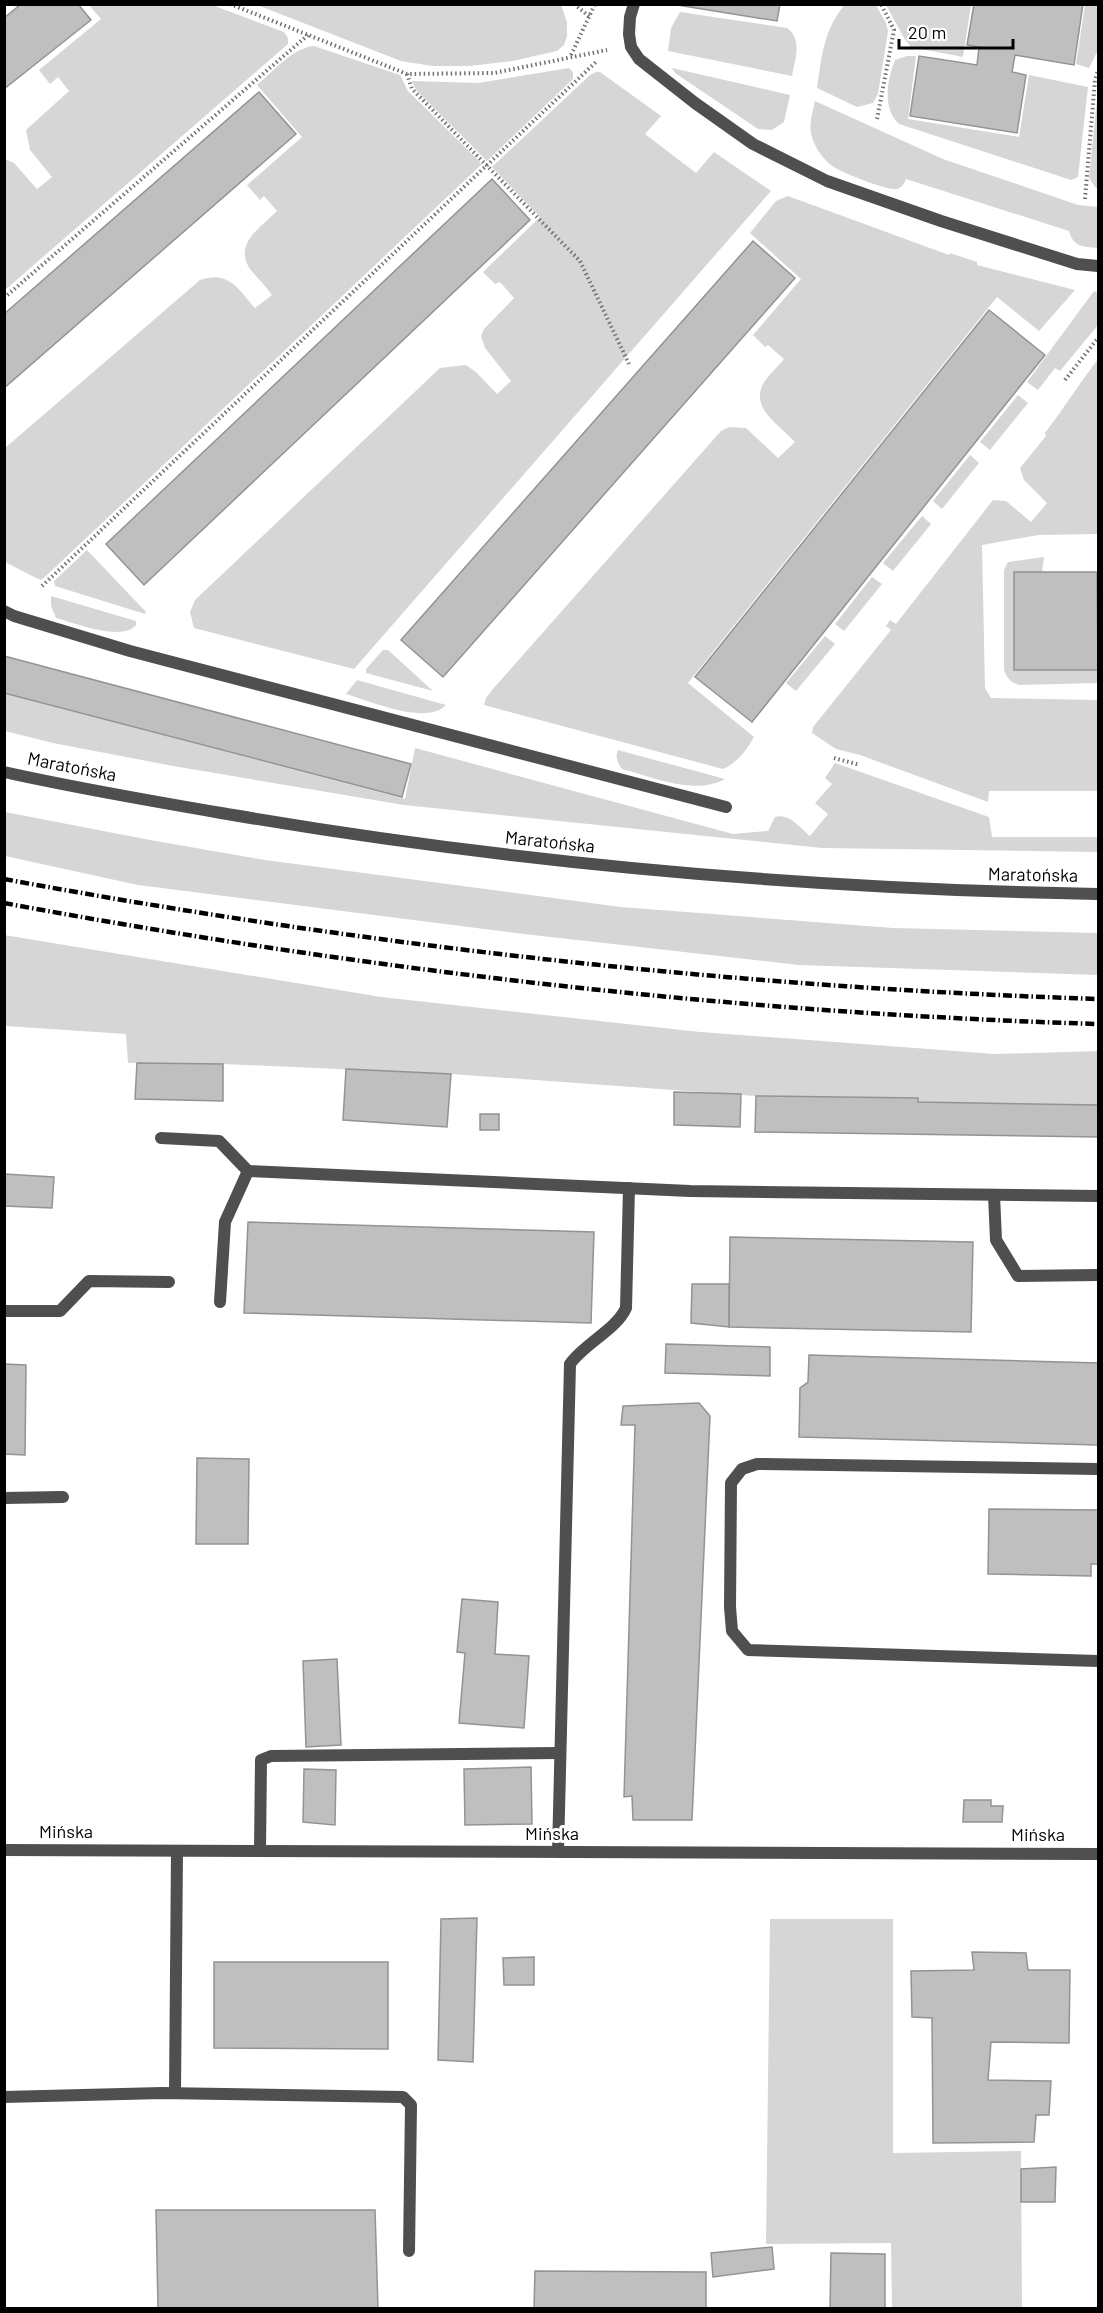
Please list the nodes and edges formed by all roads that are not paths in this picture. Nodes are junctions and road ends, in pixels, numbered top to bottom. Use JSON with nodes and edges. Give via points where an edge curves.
{"nodes":[{"id":1,"x":634,"y":4,"type":"edge"},
{"id":2,"x":1098,"y":266,"type":"edge"},
{"id":3,"x":4,"y":610,"type":"edge"},
{"id":4,"x":4,"y":772,"type":"edge"},
{"id":5,"x":726,"y":807,"type":"dead end"},
{"id":6,"x":1098,"y":894,"type":"edge"},
{"id":7,"x":161,"y":1138,"type":"dead end"},
{"id":8,"x":248,"y":1171,"type":"junction"},
{"id":9,"x":629,"y":1188,"type":"junction"},
{"id":10,"x":994,"y":1195,"type":"junction"},
{"id":11,"x":1098,"y":1196,"type":"edge"},
{"id":12,"x":1098,"y":1275,"type":"edge"},
{"id":13,"x":169,"y":1282,"type":"dead end"},
{"id":14,"x":220,"y":1302,"type":"dead end"},
{"id":15,"x":4,"y":1311,"type":"edge"},
{"id":16,"x":1098,"y":1469,"type":"edge"},
{"id":17,"x":63,"y":1497,"type":"dead end"},
{"id":18,"x":4,"y":1498,"type":"edge"},
{"id":19,"x":1098,"y":1661,"type":"edge"},
{"id":20,"x":559,"y":1753,"type":"junction"},
{"id":21,"x":4,"y":1850,"type":"edge"},
{"id":22,"x":177,"y":1851,"type":"junction"},
{"id":23,"x":260,"y":1851,"type":"junction"},
{"id":24,"x":558,"y":1852,"type":"junction"},
{"id":25,"x":1098,"y":1854,"type":"edge"},
{"id":26,"x":175,"y":2093,"type":"junction"},
{"id":27,"x":4,"y":2097,"type":"edge"},
{"id":28,"x":410,"y":2251,"type":"dead end"}],
"edges":[{"from":1,"to":2,"type":"street","via":[[629,34],[639,59],[753,144],[827,181],[940,221],[1077,264]]},
{"from":3,"to":5,"type":"street","via":[[130,651]]},
{"from":4,"to":6,"type":"street","name":"Maratońska","via":[[295,825],[560,862],[849,886]]},
{"from":7,"to":8,"type":"street","via":[[219,1141]]},
{"from":8,"to":9,"type":"street"},
{"from":8,"to":14,"type":"street","via":[[225,1222]]},
{"from":9,"to":10,"type":"street"},
{"from":9,"to":20,"type":"street","via":[[626,1308],[621,1318],[579,1351],[570,1364]]},
{"from":10,"to":11,"type":"street"},
{"from":10,"to":12,"type":"street","via":[[996,1240],[1017,1276]]},
{"from":13,"to":15,"type":"street","via":[[89,1281],[60,1311]]},
{"from":16,"to":19,"type":"street","via":[[757,1464],[742,1469],[732,1484],[730,1607],[732,1631],[748,1650]]},
{"from":17,"to":18,"type":"street"},
{"from":20,"to":23,"type":"street","via":[[271,1756],[261,1760]]},
{"from":20,"to":24,"type":"street"},
{"from":21,"to":22,"type":"street","name":"Mińska"},
{"from":22,"to":23,"type":"street","name":"Mińska"},
{"from":22,"to":26,"type":"street"},
{"from":23,"to":24,"type":"street","name":"Mińska"},
{"from":24,"to":25,"type":"street","name":"Mińska"},
{"from":26,"to":27,"type":"street"},
{"from":26,"to":28,"type":"street","via":[[403,2097],[411,2105]]}]}
